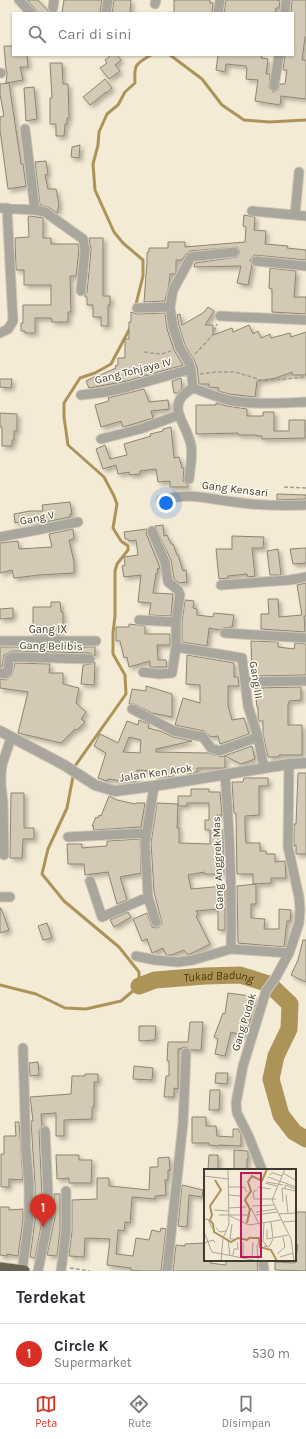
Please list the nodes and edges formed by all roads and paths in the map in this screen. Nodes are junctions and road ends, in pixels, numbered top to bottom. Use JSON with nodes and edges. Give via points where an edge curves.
{"nodes":[{"id":1,"x":19,"y":0,"type":"edge"},
{"id":2,"x":108,"y":0,"type":"edge"},
{"id":3,"x":220,"y":0,"type":"edge"},
{"id":4,"x":286,"y":0,"type":"edge"},
{"id":5,"x":30,"y":12,"type":"edge"},
{"id":6,"x":106,"y":12,"type":"edge"},
{"id":7,"x":218,"y":12,"type":"edge"},
{"id":8,"x":285,"y":12,"type":"edge"},
{"id":9,"x":279,"y":56,"type":"edge"},
{"id":10,"x":274,"y":86,"type":"dead end"},
{"id":11,"x":25,"y":129,"type":"dead end"},
{"id":12,"x":299,"y":172,"type":"dead end"},
{"id":13,"x":3,"y":208,"type":"edge"},
{"id":14,"x":35,"y":210,"type":"junction"},
{"id":15,"x":252,"y":211,"type":"dead end"},
{"id":16,"x":295,"y":215,"type":"junction"},
{"id":17,"x":306,"y":216,"type":"edge"},
{"id":18,"x":234,"y":252,"type":"dead end"},
{"id":19,"x":256,"y":261,"type":"dead end"},
{"id":20,"x":306,"y":266,"type":"edge"},
{"id":21,"x":81,"y":291,"type":"dead end"},
{"id":22,"x":170,"y":307,"type":"junction"},
{"id":23,"x":137,"y":308,"type":"dead end"},
{"id":24,"x":220,"y":316,"type":"joint"},
{"id":25,"x":306,"y":320,"type":"edge"},
{"id":26,"x":0,"y":333,"type":"edge"},
{"id":27,"x":180,"y":348,"type":"junction"},
{"id":28,"x":144,"y":352,"type":"dead end"},
{"id":29,"x":190,"y":368,"type":"junction"},
{"id":30,"x":306,"y":377,"type":"edge"},
{"id":31,"x":193,"y":388,"type":"junction"},
{"id":32,"x":81,"y":395,"type":"dead end"},
{"id":33,"x":306,"y":402,"type":"edge"},
{"id":34,"x":179,"y":415,"type":"junction"},
{"id":35,"x":101,"y":439,"type":"dead end"},
{"id":36,"x":190,"y":479,"type":"dead end"},
{"id":37,"x":284,"y":487,"type":"dead end"},
{"id":38,"x":306,"y":488,"type":"edge"},
{"id":39,"x":161,"y":500,"type":"dead end"},
{"id":40,"x":306,"y":505,"type":"edge"},
{"id":41,"x":78,"y":522,"type":"dead end"},
{"id":42,"x":152,"y":531,"type":"dead end"},
{"id":43,"x":0,"y":537,"type":"edge"},
{"id":44,"x":306,"y":578,"type":"edge"},
{"id":45,"x":221,"y":585,"type":"dead end"},
{"id":46,"x":139,"y":620,"type":"dead end"},
{"id":47,"x":176,"y":622,"type":"junction"},
{"id":48,"x":225,"y":632,"type":"dead end"},
{"id":49,"x":306,"y":638,"type":"edge"},
{"id":50,"x":0,"y":641,"type":"edge"},
{"id":51,"x":96,"y":642,"type":"dead end"},
{"id":52,"x":176,"y":646,"type":"junction"},
{"id":53,"x":90,"y":659,"type":"dead end"},
{"id":54,"x":144,"y":672,"type":"dead end"},
{"id":55,"x":0,"y":673,"type":"edge"},
{"id":56,"x":306,"y":681,"type":"edge"},
{"id":57,"x":246,"y":682,"type":"junction"},
{"id":58,"x":132,"y":709,"type":"dead end"},
{"id":59,"x":0,"y":731,"type":"edge"},
{"id":60,"x":258,"y":736,"type":"junction"},
{"id":61,"x":11,"y":738,"type":"junction"},
{"id":62,"x":306,"y":763,"type":"edge"},
{"id":63,"x":289,"y":764,"type":"junction"},
{"id":64,"x":264,"y":768,"type":"junction"},
{"id":65,"x":225,"y":775,"type":"junction"},
{"id":66,"x":154,"y":786,"type":"junction"},
{"id":67,"x":146,"y":833,"type":"junction"},
{"id":68,"x":68,"y":837,"type":"dead end"},
{"id":69,"x":4,"y":855,"type":"dead end"},
{"id":70,"x":90,"y":881,"type":"dead end"},
{"id":71,"x":0,"y":897,"type":"edge"},
{"id":72,"x":10,"y":897,"type":"dead end"},
{"id":73,"x":148,"y":897,"type":"junction"},
{"id":74,"x":156,"y":922,"type":"dead end"},
{"id":75,"x":231,"y":949,"type":"junction"},
{"id":76,"x":289,"y":953,"type":"junction"},
{"id":77,"x":136,"y":956,"type":"dead end"},
{"id":78,"x":23,"y":1048,"type":"dead end"},
{"id":79,"x":186,"y":1053,"type":"dead end"},
{"id":80,"x":45,"y":1131,"type":"dead end"},
{"id":81,"x":262,"y":1169,"type":"edge"},
{"id":82,"x":66,"y":1190,"type":"dead end"},
{"id":83,"x":263,"y":1261,"type":"edge"},
{"id":84,"x":6,"y":1269,"type":"edge"},
{"id":85,"x":23,"y":1271,"type":"edge"},
{"id":86,"x":38,"y":1271,"type":"edge"},
{"id":87,"x":61,"y":1271,"type":"edge"},
{"id":88,"x":167,"y":1271,"type":"edge"},
{"id":89,"x":264,"y":1271,"type":"edge"}],
"edges":[{"from":1,"to":5,"type":"street"},
{"from":2,"to":6,"type":"street"},
{"from":3,"to":7,"type":"street"},
{"from":4,"to":8,"type":"street"},
{"from":9,"to":10,"type":"street"},
{"from":11,"to":14,"type":"street"},
{"from":12,"to":16,"type":"street"},
{"from":13,"to":14,"type":"street"},
{"from":13,"to":26,"type":"street","via":[[14,322]]},
{"from":14,"to":21,"type":"street","via":[[50,215],[83,239],[85,250]]},
{"from":15,"to":16,"type":"street"},
{"from":16,"to":17,"type":"street"},
{"from":18,"to":22,"type":"street","via":[[192,256],[173,290]]},
{"from":19,"to":20,"type":"street"},
{"from":22,"to":23,"type":"street"},
{"from":22,"to":27,"type":"street"},
{"from":24,"to":25,"type":"street"},
{"from":24,"to":29,"type":"path","via":[[212,336]]},
{"from":27,"to":28,"type":"path","via":[[161,354]]},
{"from":27,"to":29,"type":"street"},
{"from":29,"to":30,"type":"path","via":[[235,372],[264,381]]},
{"from":29,"to":31,"type":"street"},
{"from":29,"to":32,"type":"street","name":"Gang Tohjaya IV","via":[[128,387]]},
{"from":31,"to":33,"type":"street","via":[[221,398],[243,402]]},
{"from":31,"to":34,"type":"street","via":[[180,397]]},
{"from":34,"to":35,"type":"street"},
{"from":34,"to":36,"type":"street","via":[[191,444]]},
{"from":37,"to":38,"type":"path"},
{"from":39,"to":40,"type":"street","name":"Gang Kensari","via":[[189,496],[279,507]]},
{"from":41,"to":43,"type":"street","name":"Gang V"},
{"from":42,"to":47,"type":"street","via":[[165,562],[168,582],[180,595]]},
{"from":44,"to":45,"type":"street"},
{"from":46,"to":47,"type":"street"},
{"from":47,"to":52,"type":"street"},
{"from":48,"to":49,"type":"street"},
{"from":50,"to":51,"type":"street","name":"Gang IX"},
{"from":52,"to":54,"type":"street","via":[[172,673]]},
{"from":52,"to":57,"type":"street","name":"Gang III","via":[[242,658]]},
{"from":53,"to":55,"type":"street","name":"Gang Belibis","via":[[13,657],[9,659],[8,671],[5,674]]},
{"from":56,"to":57,"type":"street"},
{"from":57,"to":60,"type":"street","name":"Gang III","via":[[248,706]]},
{"from":58,"to":60,"type":"street","via":[[174,731],[203,737],[211,748],[219,751]]},
{"from":59,"to":61,"type":"street","name":"Jalan Ken Arok"},
{"from":60,"to":64,"type":"street","name":"Gang III"},
{"from":61,"to":66,"type":"street","name":"Jalan Ken Arok","via":[[95,785],[115,791]]},
{"from":61,"to":69,"type":"street","via":[[1,774]]},
{"from":62,"to":63,"type":"street","name":"Jalan Ken Arok"},
{"from":63,"to":64,"type":"street","name":"Jalan Ken Arok"},
{"from":63,"to":76,"type":"street","name":"Gang Pudak","via":[[288,847],[300,910]]},
{"from":64,"to":65,"type":"street","name":"Jalan Ken Arok"},
{"from":65,"to":66,"type":"street","name":"Jalan Ken Arok"},
{"from":65,"to":75,"type":"street","name":"Gang Anggrek Mas","via":[[230,844]]},
{"from":66,"to":67,"type":"street"},
{"from":67,"to":68,"type":"street"},
{"from":67,"to":73,"type":"street"},
{"from":70,"to":73,"type":"street","via":[[102,917]]},
{"from":71,"to":72,"type":"street"},
{"from":73,"to":74,"type":"street"},
{"from":75,"to":76,"type":"street"},
{"from":75,"to":77,"type":"street","via":[[178,962]]},
{"from":76,"to":81,"type":"street","name":"Gang Pudak","via":[[266,991],[243,1066],[236,1103],[237,1113]]},
{"from":78,"to":85,"type":"street","via":[[29,1220]]},
{"from":79,"to":88,"type":"street","via":[[183,1123]]},
{"from":80,"to":86,"type":"street","via":[[49,1211]]},
{"from":82,"to":87,"type":"street","via":[[66,1231]]},
{"from":83,"to":89,"type":"street"},
{"from":84,"to":85,"type":"highway"}]}
